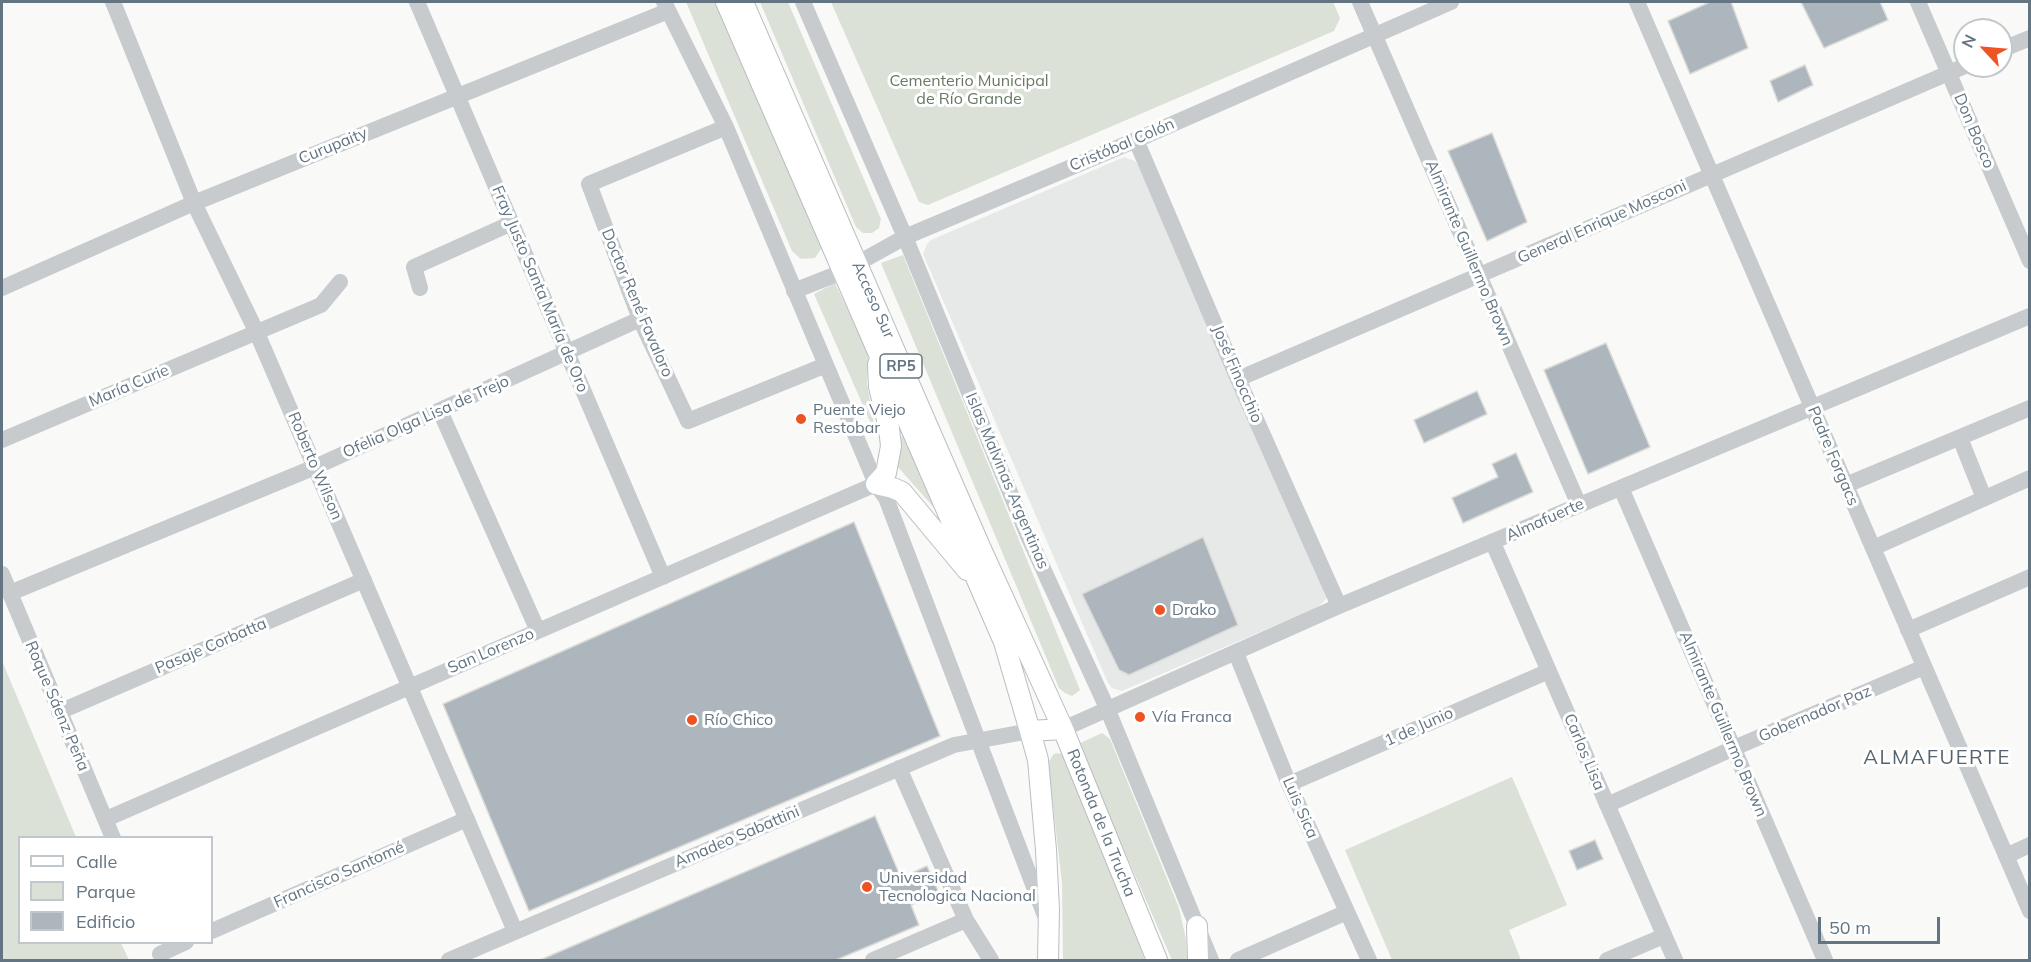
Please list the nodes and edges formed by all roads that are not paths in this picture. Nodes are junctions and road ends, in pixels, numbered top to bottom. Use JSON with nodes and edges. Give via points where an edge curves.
{"nodes":[{"id":1,"x":113,"y":2,"type":"edge"},
{"id":2,"x":417,"y":2,"type":"edge"},
{"id":3,"x":726,"y":2,"type":"edge"},
{"id":4,"x":744,"y":2,"type":"edge"},
{"id":5,"x":802,"y":2,"type":"edge"},
{"id":6,"x":1360,"y":2,"type":"edge"},
{"id":7,"x":1451,"y":2,"type":"edge"},
{"id":8,"x":1637,"y":2,"type":"edge"},
{"id":9,"x":1918,"y":2,"type":"edge"},
{"id":10,"x":666,"y":6,"type":"edge"},
{"id":11,"x":1375,"y":35,"type":"junction"},
{"id":12,"x":2030,"y":38,"type":"edge"},
{"id":13,"x":2013,"y":45,"type":"edge"},
{"id":14,"x":1953,"y":71,"type":"edge"},
{"id":15,"x":1948,"y":73,"type":"junction"},
{"id":16,"x":456,"y":96,"type":"junction"},
{"id":17,"x":726,"y":127,"type":"junction"},
{"id":18,"x":1136,"y":140,"type":"junction"},
{"id":19,"x":1712,"y":174,"type":"junction"},
{"id":20,"x":194,"y":203,"type":"junction"},
{"id":21,"x":512,"y":223,"type":"junction"},
{"id":22,"x":905,"y":237,"type":"junction"},
{"id":23,"x":2030,"y":261,"type":"edge"},
{"id":24,"x":850,"y":268,"type":"junction"},
{"id":25,"x":1479,"y":276,"type":"junction"},
{"id":26,"x":340,"y":282,"type":"dead end"},
{"id":27,"x":2,"y":288,"type":"edge"},
{"id":28,"x":420,"y":288,"type":"dead end"},
{"id":29,"x":794,"y":291,"type":"junction"},
{"id":30,"x":2030,"y":316,"type":"edge"},
{"id":31,"x":640,"y":319,"type":"junction"},
{"id":32,"x":257,"y":333,"type":"junction"},
{"id":33,"x":878,"y":352,"type":"junction"},
{"id":34,"x":568,"y":353,"type":"junction"},
{"id":35,"x":826,"y":365,"type":"junction"},
{"id":36,"x":1238,"y":379,"type":"junction"},
{"id":37,"x":1813,"y":408,"type":"junction"},
{"id":38,"x":2030,"y":408,"type":"edge"},
{"id":39,"x":440,"y":411,"type":"junction"},
{"id":40,"x":1960,"y":438,"type":"junction"},
{"id":41,"x":2,"y":440,"type":"edge"},
{"id":42,"x":315,"y":467,"type":"junction"},
{"id":43,"x":2030,"y":478,"type":"edge"},
{"id":44,"x":876,"y":484,"type":"junction"},
{"id":45,"x":1846,"y":485,"type":"junction"},
{"id":46,"x":1621,"y":488,"type":"junction"},
{"id":47,"x":1984,"y":498,"type":"junction"},
{"id":48,"x":1579,"y":505,"type":"junction"},
{"id":49,"x":1493,"y":543,"type":"junction"},
{"id":50,"x":1873,"y":548,"type":"junction"},
{"id":51,"x":2,"y":574,"type":"edge"},
{"id":52,"x":663,"y":577,"type":"junction"},
{"id":53,"x":2030,"y":577,"type":"edge"},
{"id":54,"x":364,"y":580,"type":"junction"},
{"id":55,"x":977,"y":580,"type":"junction"},
{"id":56,"x":10,"y":593,"type":"junction"},
{"id":57,"x":1339,"y":606,"type":"junction"},
{"id":58,"x":1908,"y":630,"type":"junction"},
{"id":59,"x":538,"y":631,"type":"junction"},
{"id":60,"x":1236,"y":653,"type":"junction"},
{"id":61,"x":1924,"y":667,"type":"junction"},
{"id":62,"x":1549,"y":670,"type":"junction"},
{"id":63,"x":410,"y":687,"type":"junction"},
{"id":64,"x":1107,"y":708,"type":"junction"},
{"id":65,"x":59,"y":712,"type":"junction"},
{"id":66,"x":1063,"y":729,"type":"junction"},
{"id":67,"x":1030,"y":731,"type":"junction"},
{"id":68,"x":979,"y":739,"type":"junction"},
{"id":69,"x":1734,"y":748,"type":"junction"},
{"id":70,"x":899,"y":768,"type":"junction"},
{"id":71,"x":1290,"y":784,"type":"junction"},
{"id":72,"x":1607,"y":805,"type":"junction"},
{"id":73,"x":106,"y":819,"type":"junction"},
{"id":74,"x":467,"y":819,"type":"junction"},
{"id":75,"x":113,"y":836,"type":"edge"},
{"id":76,"x":2030,"y":845,"type":"edge"},
{"id":77,"x":2006,"y":856,"type":"junction"},
{"id":78,"x":2030,"y":911,"type":"edge"},
{"id":79,"x":1347,"y":912,"type":"junction"},
{"id":80,"x":966,"y":920,"type":"junction"},
{"id":81,"x":1197,"y":926,"type":"junction"},
{"id":82,"x":213,"y":931,"type":"edge"},
{"id":83,"x":515,"y":931,"type":"junction"},
{"id":84,"x":1050,"y":935,"type":"junction"},
{"id":85,"x":1664,"y":936,"type":"junction"},
{"id":86,"x":181,"y":944,"type":"edge"},
{"id":87,"x":159,"y":952,"type":"edge"},
{"id":88,"x":449,"y":960,"type":"edge"},
{"id":89,"x":873,"y":960,"type":"edge"},
{"id":90,"x":991,"y":960,"type":"edge"},
{"id":91,"x":1048,"y":960,"type":"edge"},
{"id":92,"x":1157,"y":960,"type":"edge"},
{"id":93,"x":1198,"y":960,"type":"edge"},
{"id":94,"x":1211,"y":960,"type":"edge"},
{"id":95,"x":1238,"y":960,"type":"edge"},
{"id":96,"x":1368,"y":960,"type":"edge"},
{"id":97,"x":1607,"y":960,"type":"edge"},
{"id":98,"x":1675,"y":960,"type":"edge"},
{"id":99,"x":1825,"y":960,"type":"edge"}],
"edges":[{"from":1,"to":20,"type":"street","name":"Roberto Wilson"},
{"from":2,"to":16,"type":"street","name":"Fray Justo Santa María de Oro"},
{"from":3,"to":24,"type":"main road","name":"Acceso Sur","number":"RP5"},
{"from":4,"to":24,"type":"main road","name":"Acceso Sur","number":"RP5"},
{"from":5,"to":22,"type":"street","name":"Islas Malvinas Argentinas"},
{"from":6,"to":11,"type":"street","name":"Almirante Guillermo Brown"},
{"from":7,"to":11,"type":"street","name":"Cristóbal Colón"},
{"from":8,"to":19,"type":"street","name":"Padre Forgacs"},
{"from":9,"to":15,"type":"street","name":"Don Bosco"},
{"from":10,"to":16,"type":"street","name":"Curupaity"},
{"from":10,"to":17,"type":"street"},
{"from":11,"to":18,"type":"street","name":"Cristóbal Colón"},
{"from":11,"to":25,"type":"street","name":"Almirante Guillermo Brown"},
{"from":12,"to":13,"type":"street"},
{"from":14,"to":15,"type":"street","name":"General Enrique Mosconi"},
{"from":15,"to":19,"type":"street","name":"General Enrique Mosconi"},
{"from":15,"to":23,"type":"street","name":"Don Bosco"},
{"from":16,"to":20,"type":"street","name":"Curupaity"},
{"from":16,"to":21,"type":"street","name":"Fray Justo Santa María de Oro"},
{"from":17,"to":29,"type":"street"},
{"from":17,"to":31,"type":"street","name":"Doctor René Favaloro","via":[[589,184]]},
{"from":18,"to":22,"type":"street","name":"Cristóbal Colón"},
{"from":18,"to":36,"type":"street","name":"José Finocchio"},
{"from":19,"to":25,"type":"street","name":"General Enrique Mosconi"},
{"from":19,"to":37,"type":"street","name":"Padre Forgacs"},
{"from":20,"to":27,"type":"street","name":"Curupaity"},
{"from":20,"to":32,"type":"street","name":"Roberto Wilson"},
{"from":21,"to":28,"type":"street","via":[[414,267]]},
{"from":21,"to":34,"type":"street","name":"Fray Justo Santa María de Oro"},
{"from":22,"to":24,"type":"street","name":"Cristóbal Colón"},
{"from":22,"to":64,"type":"street","name":"Islas Malvinas Argentinas","via":[[1028,536]]},
{"from":24,"to":29,"type":"street","name":"Cristóbal Colón"},
{"from":24,"to":33,"type":"main road","name":"Acceso Sur","number":"RP5"},
{"from":24,"to":66,"type":"main road","name":"Acceso Sur","number":"RP5"},
{"from":25,"to":36,"type":"street","name":"General Enrique Mosconi"},
{"from":25,"to":48,"type":"street","name":"Almirante Guillermo Brown"},
{"from":26,"to":32,"type":"street","name":"María Curie","via":[[321,305]]},
{"from":29,"to":35,"type":"street"},
{"from":30,"to":37,"type":"street","name":"Almafuerte"},
{"from":31,"to":34,"type":"street","name":"Ofelia Olga Lisa de Trejo"},
{"from":31,"to":35,"type":"street","name":"Doctor René Favaloro","via":[[688,421]]},
{"from":32,"to":41,"type":"street","name":"María Curie"},
{"from":32,"to":42,"type":"street","name":"Roberto Wilson"},
{"from":33,"to":44,"type":"main road","via":[[879,387],[891,446],[886,473]]},
{"from":33,"to":55,"type":"main road","name":"Acceso Sur","number":"RP5"},
{"from":34,"to":39,"type":"street","name":"Ofelia Olga Lisa de Trejo"},
{"from":34,"to":52,"type":"street","name":"Fray Justo Santa María de Oro"},
{"from":35,"to":44,"type":"street"},
{"from":36,"to":57,"type":"street","name":"José Finocchio"},
{"from":37,"to":45,"type":"street","name":"Padre Forgacs"},
{"from":37,"to":46,"type":"street","name":"Almafuerte"},
{"from":38,"to":40,"type":"street"},
{"from":39,"to":42,"type":"street","name":"Ofelia Olga Lisa de Trejo"},
{"from":39,"to":59,"type":"street"},
{"from":40,"to":45,"type":"street"},
{"from":40,"to":47,"type":"street"},
{"from":42,"to":54,"type":"street","name":"Roberto Wilson"},
{"from":42,"to":56,"type":"street","name":"Ofelia Olga Lisa de Trejo"},
{"from":43,"to":47,"type":"street"},
{"from":44,"to":52,"type":"street","name":"San Lorenzo"},
{"from":44,"to":55,"type":"main road","via":[[902,492]]},
{"from":44,"to":68,"type":"street","via":[[886,498]]},
{"from":45,"to":50,"type":"street","name":"Padre Forgacs"},
{"from":46,"to":48,"type":"street","name":"Almafuerte"},
{"from":46,"to":69,"type":"street","name":"Almirante Guillermo Brown"},
{"from":47,"to":50,"type":"street"},
{"from":48,"to":49,"type":"street","name":"Almafuerte"},
{"from":49,"to":57,"type":"street","name":"Almafuerte"},
{"from":49,"to":62,"type":"street","name":"Carlos Lisa"},
{"from":50,"to":58,"type":"street","name":"Padre Forgacs"},
{"from":51,"to":56,"type":"street","name":"Roque Sáenz Peña"},
{"from":52,"to":59,"type":"street","name":"San Lorenzo"},
{"from":53,"to":58,"type":"street"},
{"from":54,"to":63,"type":"street","name":"Roberto Wilson"},
{"from":54,"to":65,"type":"street","name":"Pasaje Corbatta"},
{"from":55,"to":67,"type":"main road","name":"Acceso Sur","number":"RP5","via":[[1004,642]]},
{"from":56,"to":65,"type":"street","name":"Roque Sáenz Peña"},
{"from":57,"to":60,"type":"street","name":"Almafuerte"},
{"from":58,"to":61,"type":"street","name":"Padre Forgacs"},
{"from":59,"to":63,"type":"street","name":"San Lorenzo"},
{"from":60,"to":64,"type":"street","name":"Almafuerte"},
{"from":60,"to":71,"type":"street","name":"Luis Sica"},
{"from":61,"to":69,"type":"street","name":"Gobernador Paz"},
{"from":61,"to":77,"type":"street","name":"Padre Forgacs"},
{"from":62,"to":71,"type":"street","name":"1 de Junio"},
{"from":62,"to":72,"type":"street","name":"Carlos Lisa"},
{"from":63,"to":73,"type":"street","name":"San Lorenzo"},
{"from":63,"to":74,"type":"street","name":"Roberto Wilson"},
{"from":64,"to":66,"type":"street","name":"Almafuerte"},
{"from":64,"to":81,"type":"street","name":"Islas Malvinas Argentinas"},
{"from":65,"to":73,"type":"street","name":"Roque Sáenz Peña"},
{"from":66,"to":67,"type":"main road","name":"Rotonda de la Trucha"},
{"from":66,"to":92,"type":"main road","name":"Rotonda de la Trucha","number":"RP5"},
{"from":67,"to":68,"type":"street","name":"Amadeo Sabattini"},
{"from":67,"to":84,"type":"main road","number":"RP5","via":[[1038,760]]},
{"from":68,"to":70,"type":"street","name":"Amadeo Sabattini"},
{"from":68,"to":84,"type":"street"},
{"from":69,"to":72,"type":"street","name":"Gobernador Paz"},
{"from":69,"to":99,"type":"street","name":"Almirante Guillermo Brown"},
{"from":70,"to":80,"type":"street"},
{"from":70,"to":83,"type":"street","name":"Amadeo Sabattini"},
{"from":71,"to":79,"type":"street","name":"Luis Sica"},
{"from":72,"to":85,"type":"street","name":"Carlos Lisa"},
{"from":73,"to":75,"type":"street","name":"Roque Sáenz Peña"},
{"from":74,"to":82,"type":"street","name":"Francisco Santomé"},
{"from":74,"to":83,"type":"street","name":"Roberto Wilson"},
{"from":76,"to":77,"type":"street"},
{"from":77,"to":78,"type":"street","name":"Padre Forgacs"},
{"from":79,"to":95,"type":"street"},
{"from":79,"to":96,"type":"street","name":"Luis Sica"},
{"from":80,"to":89,"type":"street"},
{"from":80,"to":90,"type":"street"},
{"from":81,"to":93,"type":"main road"},
{"from":81,"to":94,"type":"street","name":"Islas Malvinas Argentinas"},
{"from":83,"to":88,"type":"street","name":"Amadeo Sabattini"},
{"from":84,"to":91,"type":"main road","number":"RP5"},
{"from":85,"to":97,"type":"street"},
{"from":85,"to":98,"type":"street","name":"Carlos Lisa"},
{"from":86,"to":87,"type":"street"}]}
